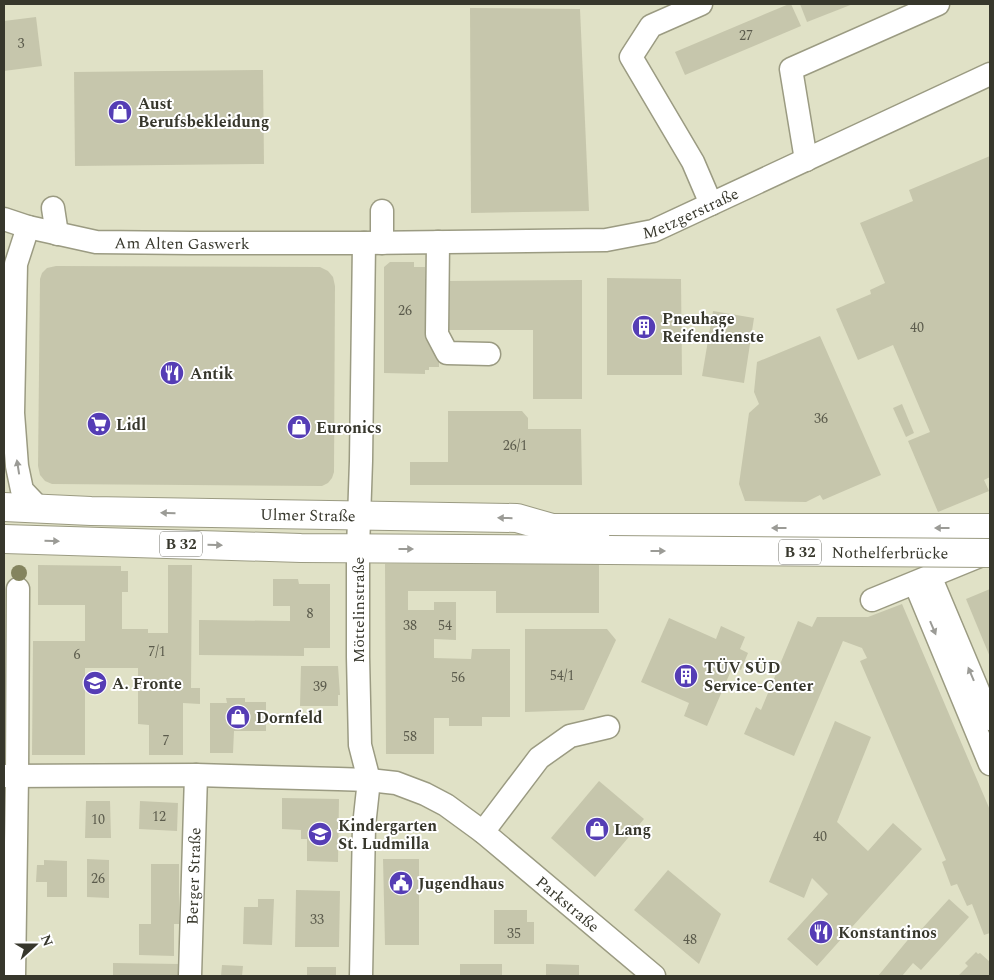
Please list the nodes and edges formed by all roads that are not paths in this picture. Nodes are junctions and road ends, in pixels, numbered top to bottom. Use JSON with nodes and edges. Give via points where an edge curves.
{"nodes":[{"id":1,"x":701,"y":4,"type":"edge"},
{"id":2,"x":938,"y":4,"type":"edge"},
{"id":3,"x":990,"y":74,"type":"edge"},
{"id":4,"x":806,"y":160,"type":"junction"},
{"id":5,"x":711,"y":204,"type":"junction"},
{"id":6,"x":53,"y":208,"type":"dead end"},
{"id":7,"x":382,"y":211,"type":"dead end"},
{"id":8,"x":4,"y":219,"type":"edge"},
{"id":9,"x":28,"y":227,"type":"junction"},
{"id":10,"x":57,"y":234,"type":"junction"},
{"id":11,"x":438,"y":242,"type":"junction"},
{"id":12,"x":373,"y":243,"type":"junction"},
{"id":13,"x":489,"y":354,"type":"dead end"},
{"id":14,"x":8,"y":422,"type":"edge"},
{"id":15,"x":4,"y":507,"type":"edge"},
{"id":16,"x":40,"y":508,"type":"junction"},
{"id":17,"x":359,"y":516,"type":"junction"},
{"id":18,"x":990,"y":528,"type":"edge"},
{"id":19,"x":4,"y":539,"type":"edge"},
{"id":20,"x":573,"y":539,"type":"junction"},
{"id":21,"x":609,"y":539,"type":"junction"},
{"id":22,"x":358,"y":549,"type":"junction"},
{"id":23,"x":990,"y":552,"type":"edge"},
{"id":24,"x":922,"y":580,"type":"junction"},
{"id":25,"x":18,"y":589,"type":"dead end"},
{"id":26,"x":872,"y":600,"type":"dead end"},
{"id":27,"x":990,"y":719,"type":"edge"},
{"id":28,"x":608,"y":727,"type":"dead end"},
{"id":29,"x":990,"y":764,"type":"edge"},
{"id":30,"x":196,"y":775,"type":"junction"},
{"id":31,"x":10,"y":776,"type":"edge"},
{"id":32,"x":369,"y":780,"type":"junction"},
{"id":33,"x":482,"y":832,"type":"junction"},
{"id":34,"x":14,"y":976,"type":"edge"},
{"id":35,"x":190,"y":976,"type":"edge"},
{"id":36,"x":361,"y":976,"type":"edge"},
{"id":37,"x":654,"y":976,"type":"edge"}],
"edges":[{"from":1,"to":5,"type":"street","via":[[651,26],[631,57],[693,162]]},
{"from":2,"to":4,"type":"street","via":[[791,69]]},
{"from":3,"to":4,"type":"street","name":"Metzgerstraße"},
{"from":4,"to":5,"type":"street","name":"Metzgerstraße"},
{"from":5,"to":11,"type":"street","name":"Metzgerstraße","via":[[653,231],[606,240]]},
{"from":6,"to":10,"type":"street"},
{"from":7,"to":12,"type":"street","name":"Möttelinstraße"},
{"from":8,"to":9,"type":"street","name":"Am Alten Gaswerk"},
{"from":9,"to":10,"type":"street","name":"Am Alten Gaswerk"},
{"from":9,"to":14,"type":"street","via":[[16,264]]},
{"from":10,"to":12,"type":"street","name":"Am Alten Gaswerk","via":[[96,242]]},
{"from":11,"to":12,"type":"street","name":"Metzgerstraße"},
{"from":11,"to":13,"type":"street","via":[[437,334],[447,353]]},
{"from":12,"to":17,"type":"street","name":"Möttelinstraße"},
{"from":16,"to":14,"type":"street","one_way":true,"via":[[22,490]]},
{"from":15,"to":16,"type":"main road","name":"Ulmer Straße","number":"B 32"},
{"from":17,"to":16,"type":"main road","name":"Ulmer Straße","number":"B 32","one_way":true},
{"from":20,"to":17,"type":"main road","name":"Ulmer Straße","number":"B 32","one_way":true,"via":[[552,528],[517,518]]},
{"from":17,"to":22,"type":"street","name":"Möttelinstraße"},
{"from":18,"to":21,"type":"main road","name":"Nothelferbrücke","number":"B 32","one_way":true},
{"from":19,"to":22,"type":"main road","name":"Ulmer Straße","number":"B 32","one_way":true},
{"from":20,"to":21,"type":"main road","name":"Ulmer Straße","number":"B 32"},
{"from":22,"to":20,"type":"main road","name":"Ulmer Straße","number":"B 32","one_way":true},
{"from":21,"to":23,"type":"main road","name":"Nothelferbrücke","number":"B 32","one_way":true,"bridge":true},
{"from":22,"to":32,"type":"street","name":"Möttelinstraße","via":[[360,745]]},
{"from":23,"to":24,"type":"street"},
{"from":24,"to":26,"type":"street"},
{"from":27,"to":24,"type":"street","one_way":true},
{"from":24,"to":29,"type":"street","one_way":true},
{"from":25,"to":31,"type":"street"},
{"from":28,"to":33,"type":"street","via":[[570,736],[539,758]]},
{"from":30,"to":31,"type":"street"},
{"from":30,"to":32,"type":"street"},
{"from":30,"to":35,"type":"street","name":"Berger Straße"},
{"from":31,"to":34,"type":"street"},
{"from":32,"to":33,"type":"street","name":"Parkstraße","via":[[396,784],[425,794]]},
{"from":32,"to":36,"type":"street","name":"Möttelinstraße","via":[[364,826]]},
{"from":33,"to":37,"type":"street","name":"Parkstraße"}]}
